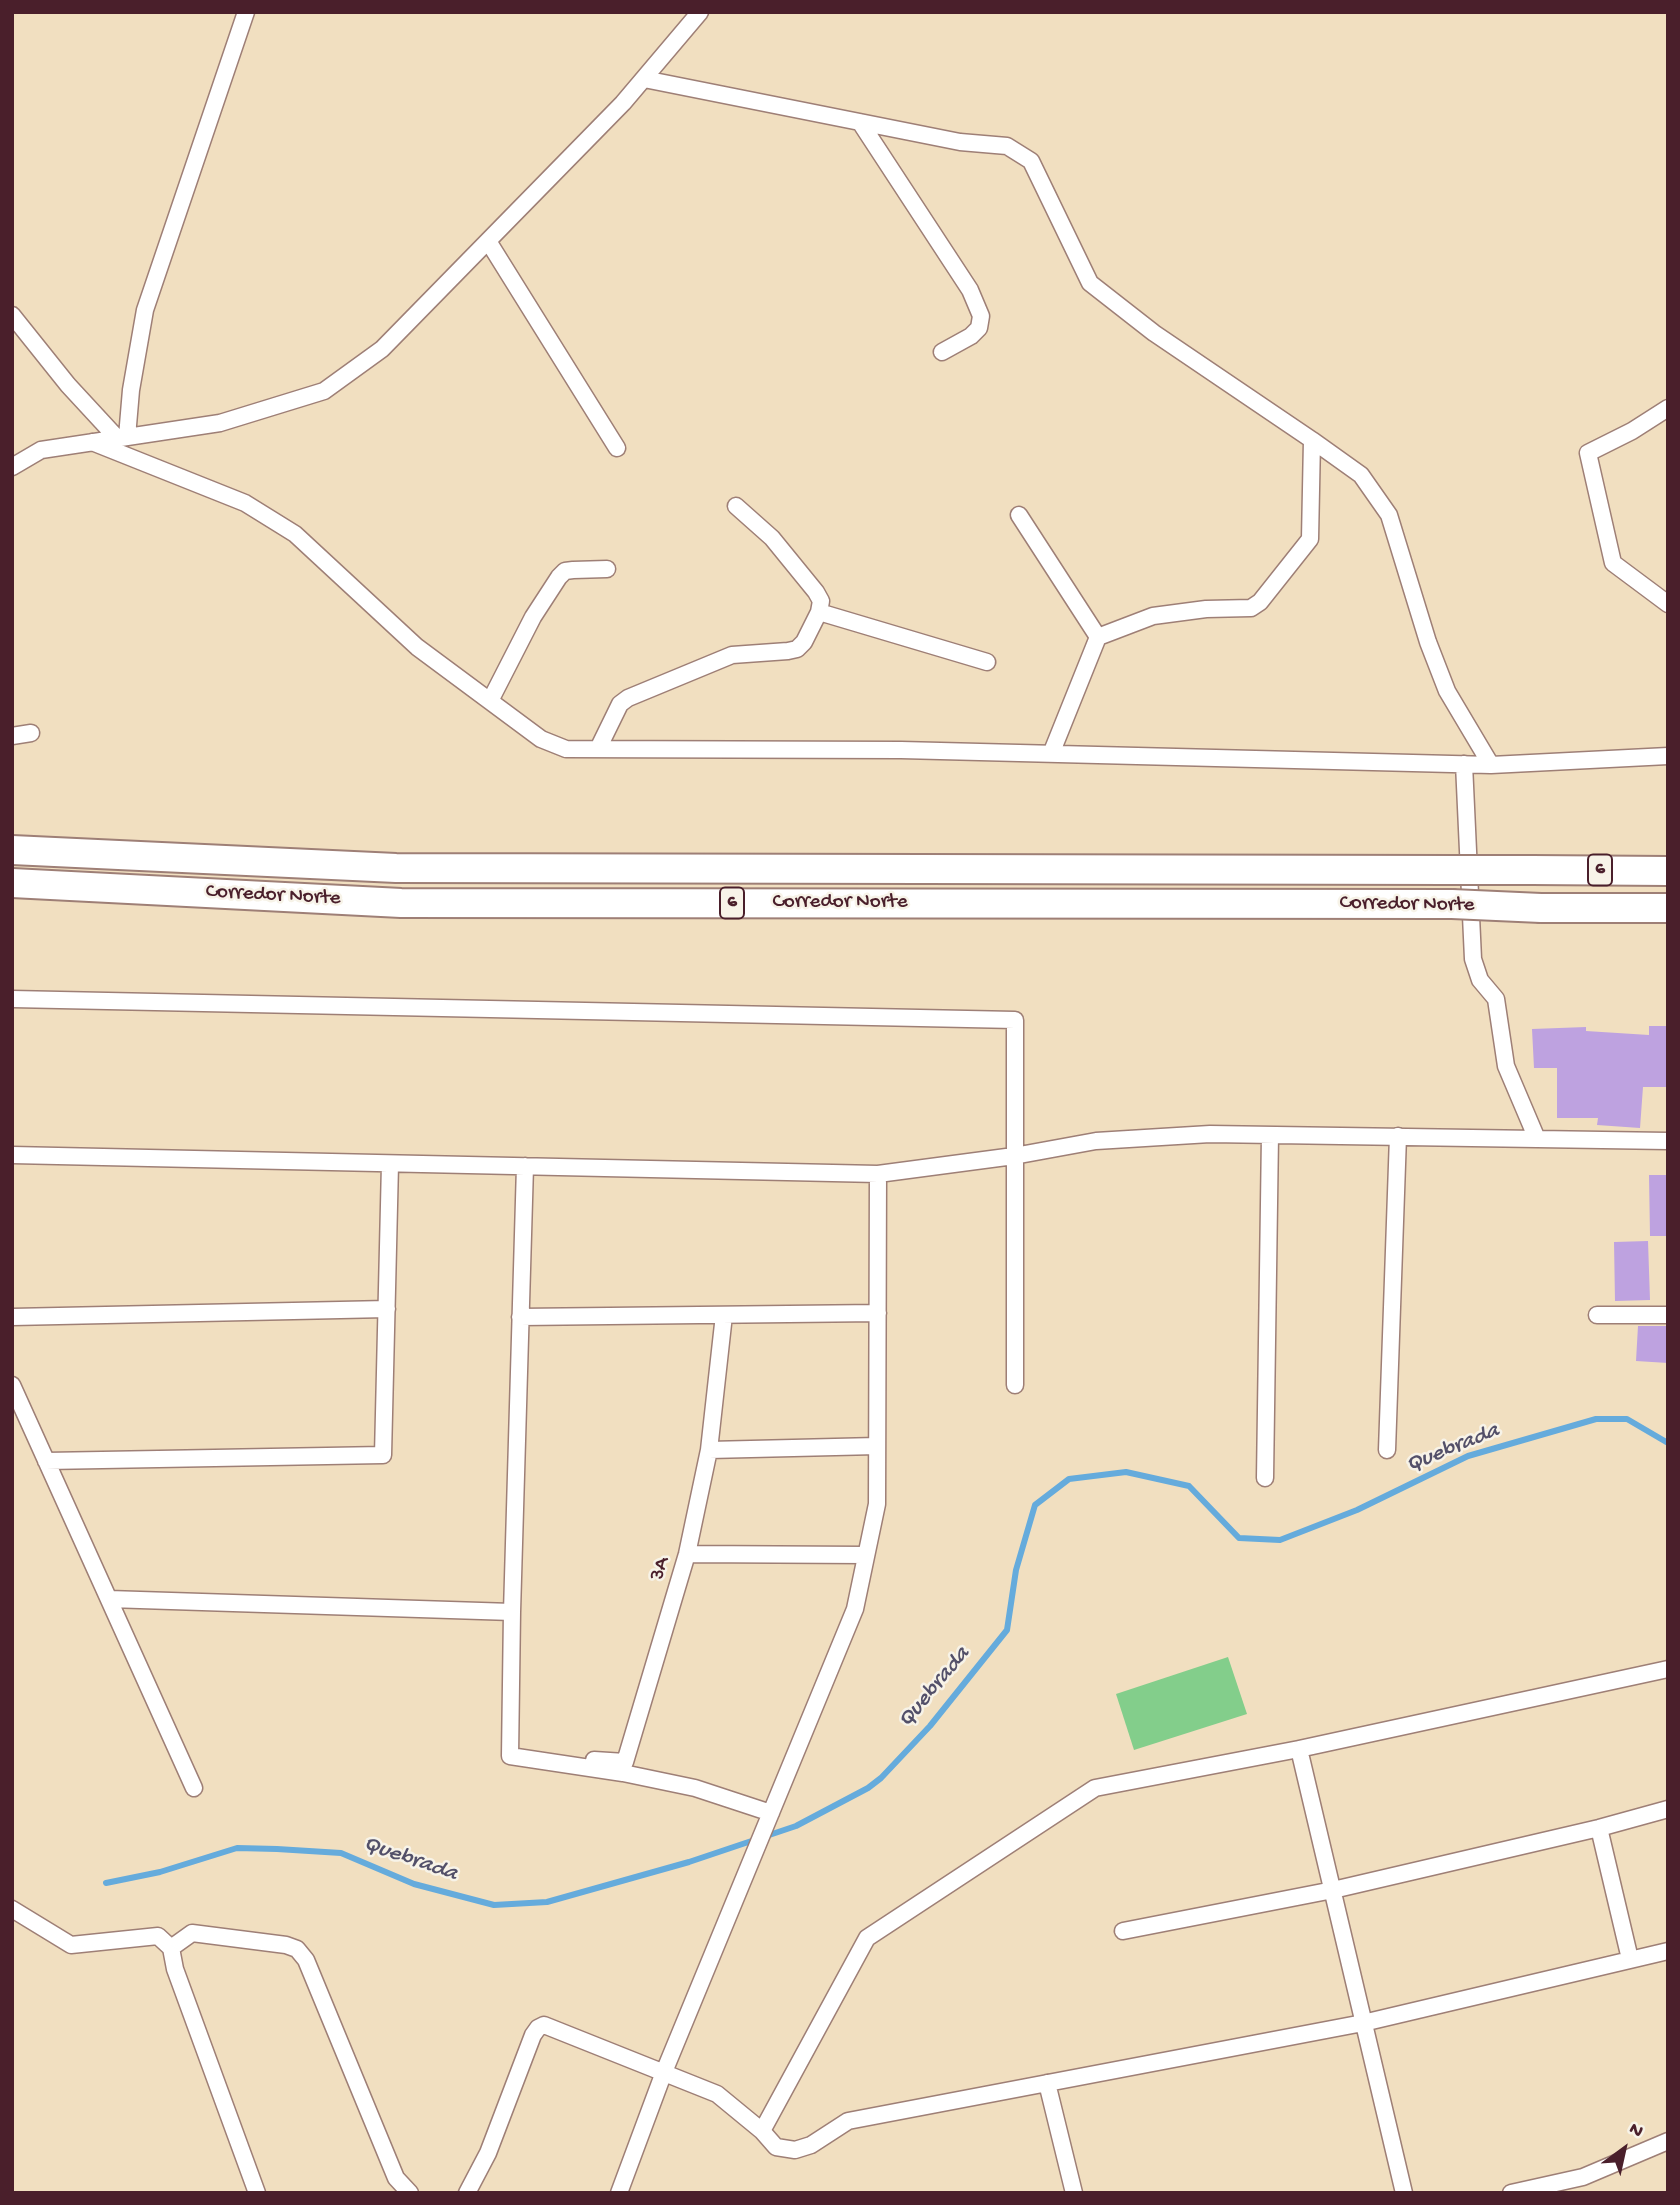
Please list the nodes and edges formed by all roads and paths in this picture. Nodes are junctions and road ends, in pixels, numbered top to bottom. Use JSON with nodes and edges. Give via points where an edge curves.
{"nodes":[{"id":1,"x":246,"y":12,"type":"edge"},
{"id":2,"x":700,"y":12,"type":"edge"},
{"id":3,"x":644,"y":79,"type":"junction"},
{"id":4,"x":860,"y":122,"type":"junction"},
{"id":5,"x":488,"y":241,"type":"junction"},
{"id":6,"x":12,"y":315,"type":"edge"},
{"id":7,"x":942,"y":352,"type":"dead end"},
{"id":8,"x":1668,"y":408,"type":"edge"},
{"id":9,"x":122,"y":437,"type":"junction"},
{"id":10,"x":1312,"y":440,"type":"junction"},
{"id":11,"x":92,"y":442,"type":"junction"},
{"id":12,"x":617,"y":448,"type":"dead end"},
{"id":13,"x":12,"y":467,"type":"edge"},
{"id":14,"x":736,"y":506,"type":"dead end"},
{"id":15,"x":1019,"y":515,"type":"dead end"},
{"id":16,"x":607,"y":569,"type":"dead end"},
{"id":17,"x":1668,"y":604,"type":"edge"},
{"id":18,"x":819,"y":612,"type":"junction"},
{"id":19,"x":1098,"y":637,"type":"junction"},
{"id":20,"x":987,"y":662,"type":"dead end"},
{"id":21,"x":490,"y":701,"type":"junction"},
{"id":22,"x":31,"y":733,"type":"dead end"},
{"id":23,"x":12,"y":736,"type":"edge"},
{"id":24,"x":598,"y":749,"type":"junction"},
{"id":25,"x":1051,"y":754,"type":"junction"},
{"id":26,"x":1668,"y":756,"type":"edge"},
{"id":27,"x":1464,"y":764,"type":"junction"},
{"id":28,"x":1491,"y":765,"type":"junction"},
{"id":29,"x":12,"y":850,"type":"edge"},
{"id":30,"x":1668,"y":870,"type":"edge"},
{"id":31,"x":12,"y":883,"type":"edge"},
{"id":32,"x":1668,"y":908,"type":"edge"},
{"id":33,"x":12,"y":999,"type":"edge"},
{"id":34,"x":1270,"y":1135,"type":"junction"},
{"id":35,"x":1398,"y":1136,"type":"junction"},
{"id":36,"x":1537,"y":1139,"type":"junction"},
{"id":37,"x":1668,"y":1142,"type":"edge"},
{"id":38,"x":12,"y":1156,"type":"edge"},
{"id":39,"x":1014,"y":1156,"type":"junction"},
{"id":40,"x":390,"y":1164,"type":"junction"},
{"id":41,"x":525,"y":1166,"type":"junction"},
{"id":42,"x":878,"y":1174,"type":"junction"},
{"id":43,"x":387,"y":1309,"type":"junction"},
{"id":44,"x":878,"y":1313,"type":"junction"},
{"id":45,"x":724,"y":1315,"type":"junction"},
{"id":46,"x":1598,"y":1315,"type":"dead end"},
{"id":47,"x":1668,"y":1315,"type":"edge"},
{"id":48,"x":12,"y":1317,"type":"edge"},
{"id":49,"x":520,"y":1317,"type":"junction"},
{"id":50,"x":12,"y":1385,"type":"edge"},
{"id":51,"x":1015,"y":1385,"type":"dead end"},
{"id":52,"x":877,"y":1446,"type":"junction"},
{"id":53,"x":709,"y":1450,"type":"junction"},
{"id":54,"x":1387,"y":1450,"type":"dead end"},
{"id":55,"x":46,"y":1461,"type":"junction"},
{"id":56,"x":1265,"y":1478,"type":"dead end"},
{"id":57,"x":687,"y":1554,"type":"junction"},
{"id":58,"x":866,"y":1555,"type":"junction"},
{"id":59,"x":109,"y":1599,"type":"junction"},
{"id":60,"x":512,"y":1612,"type":"junction"},
{"id":61,"x":1668,"y":1669,"type":"edge"},
{"id":62,"x":1299,"y":1749,"type":"junction"},
{"id":63,"x":557,"y":1763,"type":"junction"},
{"id":64,"x":194,"y":1788,"type":"dead end"},
{"id":65,"x":1668,"y":1810,"type":"edge"},
{"id":66,"x":770,"y":1817,"type":"junction"},
{"id":67,"x":1599,"y":1828,"type":"junction"},
{"id":68,"x":1332,"y":1890,"type":"junction"},
{"id":69,"x":12,"y":1909,"type":"edge"},
{"id":70,"x":1124,"y":1931,"type":"dead end"},
{"id":71,"x":171,"y":1948,"type":"junction"},
{"id":72,"x":1668,"y":1951,"type":"edge"},
{"id":73,"x":1630,"y":1959,"type":"junction"},
{"id":74,"x":1363,"y":2023,"type":"junction"},
{"id":75,"x":664,"y":2072,"type":"junction"},
{"id":76,"x":1047,"y":2083,"type":"junction"},
{"id":77,"x":762,"y":2131,"type":"junction"},
{"id":78,"x":1668,"y":2141,"type":"edge"},
{"id":79,"x":257,"y":2193,"type":"edge"},
{"id":80,"x":411,"y":2193,"type":"edge"},
{"id":81,"x":467,"y":2193,"type":"edge"},
{"id":82,"x":619,"y":2193,"type":"edge"},
{"id":83,"x":1074,"y":2193,"type":"edge"},
{"id":84,"x":1404,"y":2193,"type":"edge"},
{"id":85,"x":1511,"y":2193,"type":"edge"}],
"edges":[{"from":1,"to":9,"type":"street","via":[[145,310]]},
{"from":2,"to":3,"type":"street"},
{"from":3,"to":4,"type":"street"},
{"from":3,"to":5,"type":"street"},
{"from":4,"to":7,"type":"street","via":[[970,290],[981,316],[979,328]]},
{"from":4,"to":10,"type":"street","via":[[960,142],[1007,146],[1031,162],[1090,283],[1154,333]]},
{"from":5,"to":9,"type":"street","via":[[382,349],[324,391],[220,422]]},
{"from":5,"to":12,"type":"street"},
{"from":6,"to":9,"type":"street","via":[[68,385]]},
{"from":8,"to":17,"type":"street","via":[[1588,453],[1612,563]]},
{"from":9,"to":11,"type":"street"},
{"from":10,"to":19,"type":"street","via":[[1310,539],[1260,602],[1251,608],[1153,616]]},
{"from":10,"to":28,"type":"street","via":[[1361,475],[1389,515],[1447,691]]},
{"from":11,"to":13,"type":"street","via":[[41,450]]},
{"from":11,"to":21,"type":"street","via":[[245,503],[295,534],[417,647]]},
{"from":14,"to":18,"type":"street","via":[[772,538],[809,583],[821,601]]},
{"from":15,"to":19,"type":"street"},
{"from":16,"to":21,"type":"street","via":[[573,569],[559,577]]},
{"from":18,"to":20,"type":"street"},
{"from":18,"to":24,"type":"street","via":[[797,649],[732,656],[628,698],[620,704]]},
{"from":19,"to":25,"type":"street"},
{"from":21,"to":24,"type":"street","via":[[541,739],[566,749]]},
{"from":22,"to":23,"type":"street"},
{"from":24,"to":25,"type":"street"},
{"from":25,"to":27,"type":"street"},
{"from":26,"to":28,"type":"street"},
{"from":27,"to":28,"type":"street"},
{"from":27,"to":36,"type":"street","via":[[1473,958],[1480,980],[1496,999],[1506,1066]]},
{"from":29,"to":30,"type":"highway","name":"Corredor Norte","number":"6","bridge":true,"via":[[396,868]]},
{"from":31,"to":32,"type":"highway","name":"Corredor Norte","number":"6","bridge":true,"via":[[401,903]]},
{"from":33,"to":39,"type":"street","via":[[1015,1020]]},
{"from":34,"to":35,"type":"street"},
{"from":34,"to":39,"type":"street","via":[[1210,1133],[1096,1141]]},
{"from":34,"to":56,"type":"street"},
{"from":35,"to":36,"type":"street"},
{"from":35,"to":54,"type":"street"},
{"from":36,"to":37,"type":"street"},
{"from":38,"to":40,"type":"street"},
{"from":39,"to":42,"type":"street"},
{"from":39,"to":51,"type":"street"},
{"from":40,"to":41,"type":"street"},
{"from":40,"to":43,"type":"street"},
{"from":41,"to":42,"type":"street"},
{"from":41,"to":49,"type":"street"},
{"from":42,"to":44,"type":"street"},
{"from":43,"to":48,"type":"street"},
{"from":43,"to":55,"type":"street","via":[[383,1455]]},
{"from":44,"to":45,"type":"street"},
{"from":44,"to":52,"type":"street"},
{"from":45,"to":49,"type":"street"},
{"from":45,"to":53,"type":"street","name":"3A"},
{"from":46,"to":47,"type":"street"},
{"from":49,"to":60,"type":"street"},
{"from":50,"to":55,"type":"street"},
{"from":52,"to":53,"type":"street"},
{"from":52,"to":58,"type":"street","via":[[877,1504]]},
{"from":53,"to":57,"type":"street","name":"3A"},
{"from":55,"to":59,"type":"street"},
{"from":57,"to":58,"type":"street"},
{"from":57,"to":63,"type":"street","name":"3A","via":[[625,1762],[571,1759]]},
{"from":58,"to":66,"type":"street","via":[[855,1609]]},
{"from":59,"to":60,"type":"street"},
{"from":59,"to":64,"type":"street"},
{"from":60,"to":63,"type":"street","via":[[510,1756]]},
{"from":61,"to":62,"type":"street"},
{"from":62,"to":68,"type":"street"},
{"from":62,"to":77,"type":"street","via":[[1095,1788],[867,1938]]},
{"from":63,"to":66,"type":"street","via":[[695,1788]]},
{"from":65,"to":67,"type":"street"},
{"from":66,"to":75,"type":"street"},
{"from":67,"to":68,"type":"street"},
{"from":67,"to":73,"type":"street"},
{"from":68,"to":70,"type":"street"},
{"from":68,"to":74,"type":"street"},
{"from":69,"to":71,"type":"street","via":[[71,1945],[158,1937]]},
{"from":71,"to":79,"type":"street"},
{"from":71,"to":80,"type":"street","via":[[192,1933],[297,1949],[306,1960],[396,2178]]},
{"from":72,"to":73,"type":"street"},
{"from":73,"to":74,"type":"street"},
{"from":74,"to":76,"type":"street"},
{"from":74,"to":84,"type":"street"},
{"from":75,"to":77,"type":"street","via":[[717,2094]]},
{"from":75,"to":81,"type":"street","via":[[544,2025],[538,2028]]},
{"from":75,"to":82,"type":"street"},
{"from":76,"to":77,"type":"street","via":[[848,2121],[795,2150],[776,2147]]},
{"from":76,"to":83,"type":"street"},
{"from":78,"to":85,"type":"street","via":[[1583,2177]]}]}
